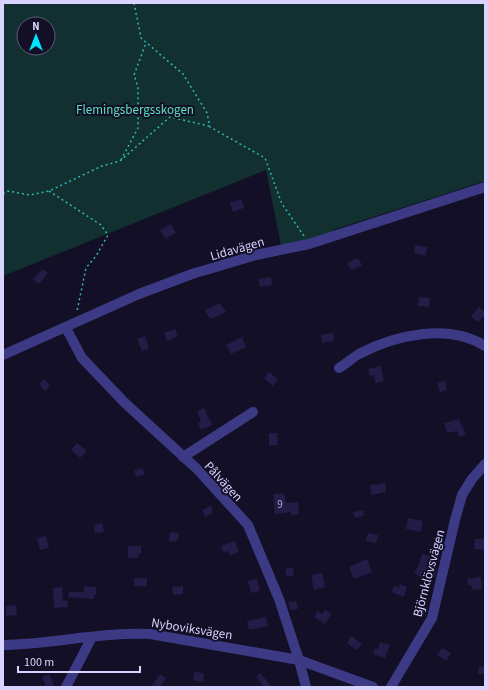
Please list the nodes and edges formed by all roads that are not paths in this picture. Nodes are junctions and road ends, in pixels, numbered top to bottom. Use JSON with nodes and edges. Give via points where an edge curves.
{"nodes":[{"id":1,"x":485,"y":187,"type":"edge"},
{"id":2,"x":66,"y":328,"type":"junction"},
{"id":3,"x":485,"y":346,"type":"edge"},
{"id":4,"x":3,"y":355,"type":"edge"},
{"id":5,"x":339,"y":368,"type":"dead end"},
{"id":6,"x":253,"y":412,"type":"dead end"},
{"id":7,"x":183,"y":457,"type":"junction"},
{"id":8,"x":485,"y":464,"type":"edge"},
{"id":9,"x":92,"y":637,"type":"junction"},
{"id":10,"x":3,"y":645,"type":"edge"},
{"id":11,"x":299,"y":660,"type":"junction"},
{"id":12,"x":66,"y":687,"type":"edge"},
{"id":13,"x":306,"y":687,"type":"edge"},
{"id":14,"x":372,"y":687,"type":"edge"},
{"id":15,"x":391,"y":687,"type":"edge"}],
"edges":[{"from":1,"to":2,"type":"street","name":"Lidavägen","via":[[309,244],[256,255],[192,274],[138,294]]},
{"from":2,"to":4,"type":"street","name":"Lidavägen"},
{"from":2,"to":7,"type":"street","name":"Pålvägen","via":[[82,358],[125,403]]},
{"from":3,"to":5,"type":"street","via":[[457,335],[424,334],[392,340],[358,354]]},
{"from":6,"to":7,"type":"street"},
{"from":7,"to":11,"type":"street","name":"Pålvägen","via":[[248,526],[280,599]]},
{"from":8,"to":15,"type":"street","name":"Björnklövsvägen","via":[[462,495],[432,618]]},
{"from":9,"to":10,"type":"street","name":"Nyboviksvägen"},
{"from":9,"to":11,"type":"street","name":"Nyboviksvägen","via":[[150,634]]},
{"from":9,"to":12,"type":"street"},
{"from":11,"to":13,"type":"street","name":"Pålvägen"},
{"from":11,"to":14,"type":"street","name":"Nyboviksvägen"}]}
